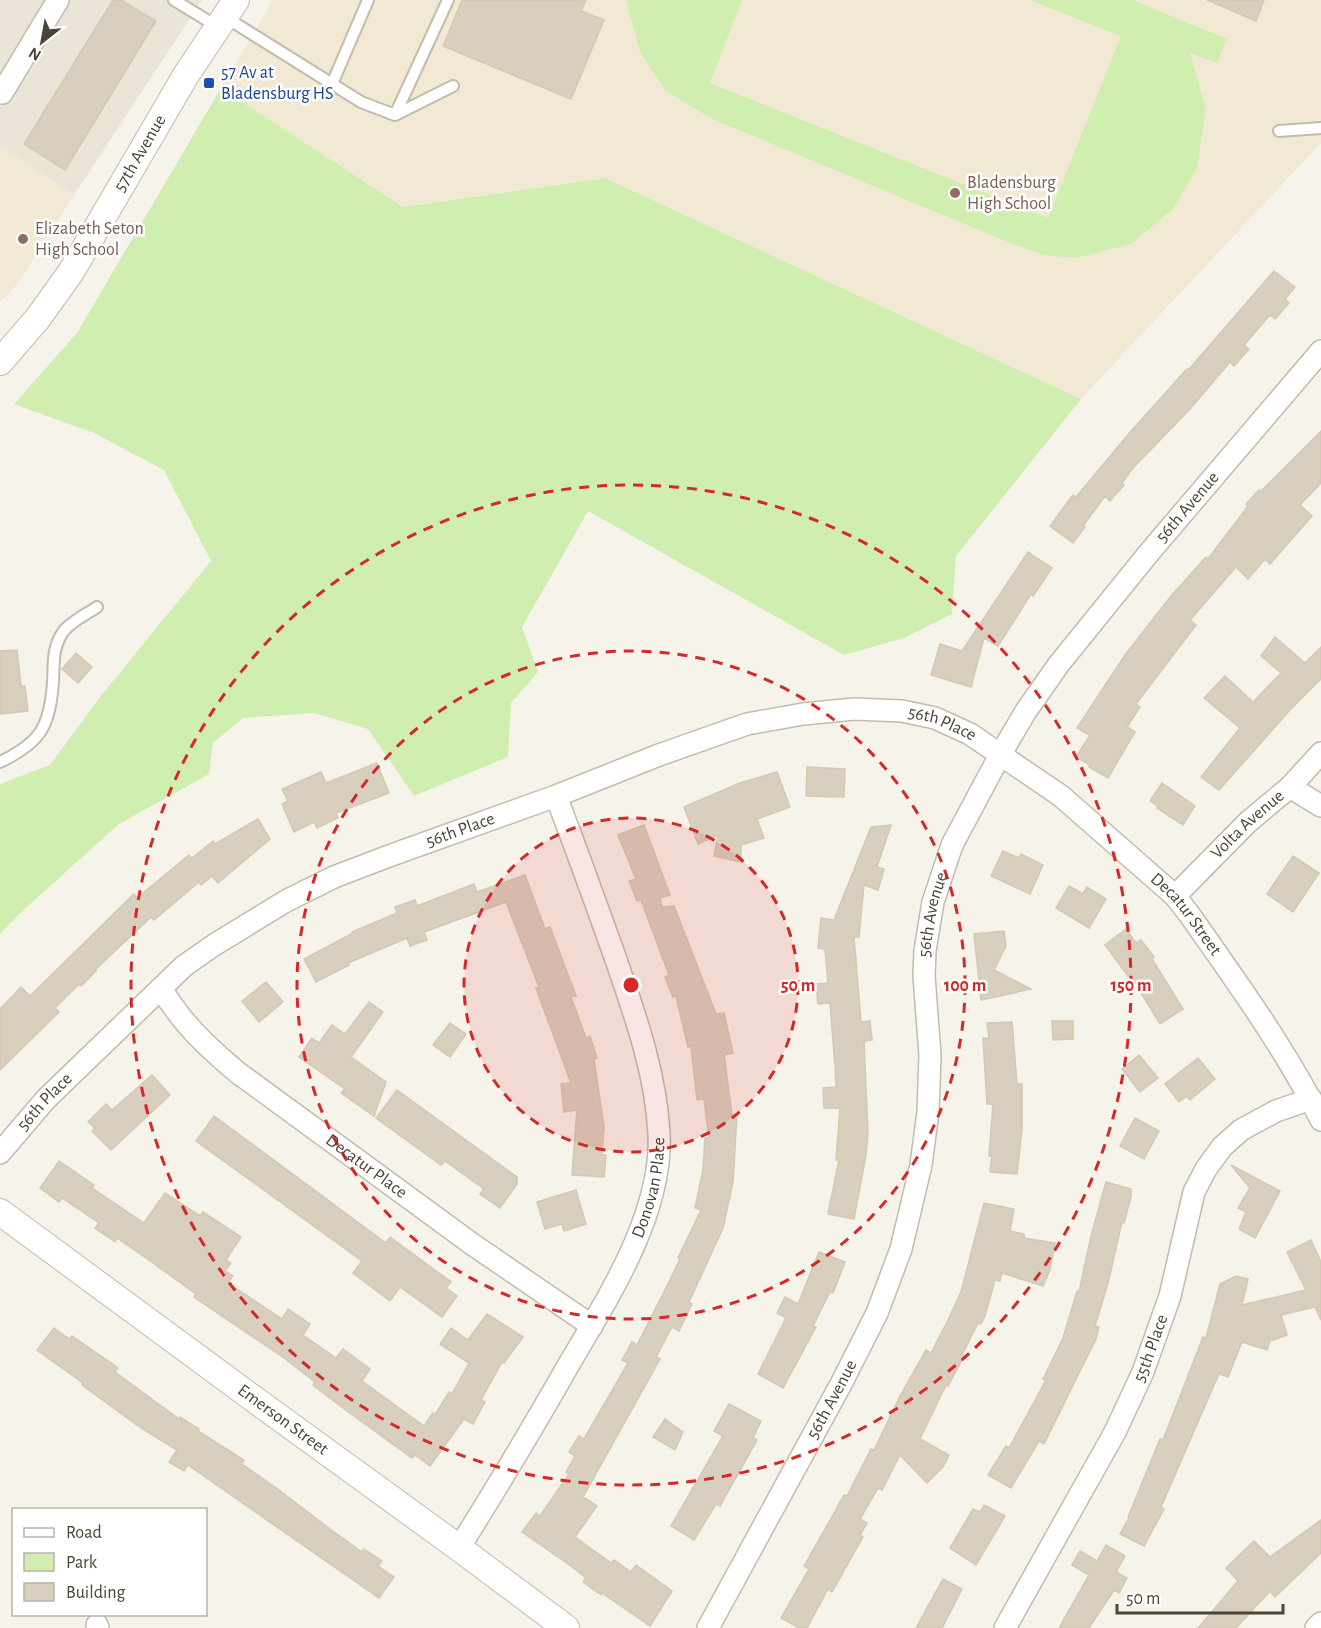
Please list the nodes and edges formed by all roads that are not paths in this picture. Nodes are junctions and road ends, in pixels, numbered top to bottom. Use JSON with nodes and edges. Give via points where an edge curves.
{"nodes":[{"id":1,"x":58,"y":0,"type":"edge"},
{"id":2,"x":174,"y":0,"type":"edge"},
{"id":3,"x":368,"y":0,"type":"edge"},
{"id":4,"x":448,"y":0,"type":"edge"},
{"id":5,"x":226,"y":15,"type":"edge"},
{"id":6,"x":332,"y":84,"type":"junction"},
{"id":7,"x":453,"y":86,"type":"dead end"},
{"id":8,"x":2,"y":93,"type":"dead end"},
{"id":9,"x":395,"y":114,"type":"junction"},
{"id":10,"x":1321,"y":128,"type":"edge"},
{"id":11,"x":1279,"y":131,"type":"dead end"},
{"id":12,"x":1321,"y":351,"type":"edge"},
{"id":13,"x":0,"y":362,"type":"edge"},
{"id":14,"x":97,"y":607,"type":"dead end"},
{"id":15,"x":1321,"y":753,"type":"edge"},
{"id":16,"x":1000,"y":755,"type":"junction"},
{"id":17,"x":0,"y":762,"type":"edge"},
{"id":18,"x":1290,"y":787,"type":"junction"},
{"id":19,"x":556,"y":795,"type":"junction"},
{"id":20,"x":1321,"y":806,"type":"edge"},
{"id":21,"x":1174,"y":896,"type":"junction"},
{"id":22,"x":161,"y":988,"type":"junction"},
{"id":23,"x":1311,"y":1099,"type":"junction"},
{"id":24,"x":1321,"y":1120,"type":"edge"},
{"id":25,"x":0,"y":1153,"type":"edge"},
{"id":26,"x":0,"y":1212,"type":"edge"},
{"id":27,"x":592,"y":1326,"type":"junction"},
{"id":28,"x":459,"y":1548,"type":"junction"},
{"id":29,"x":1321,"y":1623,"type":"edge"},
{"id":30,"x":566,"y":1628,"type":"edge"},
{"id":31,"x":708,"y":1628,"type":"edge"},
{"id":32,"x":1005,"y":1628,"type":"edge"},
{"id":33,"x":1316,"y":1628,"type":"edge"}],
"edges":[{"from":1,"to":8,"type":"street"},
{"from":2,"to":5,"type":"lane"},
{"from":3,"to":6,"type":"lane"},
{"from":4,"to":9,"type":"lane"},
{"from":5,"to":6,"type":"lane"},
{"from":5,"to":13,"type":"street","name":"57th Avenue","via":[[71,272]]},
{"from":6,"to":9,"type":"lane","via":[[361,102]]},
{"from":7,"to":9,"type":"lane"},
{"from":10,"to":11,"type":"lane"},
{"from":12,"to":16,"type":"street","name":"56th Avenue","via":[[1059,664]]},
{"from":14,"to":17,"type":"lane","via":[[64,631],[56,647],[49,712],[42,731],[22,752]]},
{"from":15,"to":18,"type":"street","name":"Volta Avenue"},
{"from":16,"to":19,"type":"street","name":"56th Place","via":[[935,718],[902,711],[854,709],[747,724]]},
{"from":16,"to":21,"type":"street","name":"Decatur Street","via":[[1061,796]]},
{"from":16,"to":31,"type":"street","name":"56th Avenue","via":[[952,845],[933,902],[924,976],[930,1055],[928,1112],[921,1165],[901,1249],[877,1313],[841,1384]]},
{"from":18,"to":20,"type":"street"},
{"from":18,"to":21,"type":"street","name":"Volta Avenue","via":[[1248,822]]},
{"from":19,"to":22,"type":"street","name":"56th Place","via":[[334,877],[232,933],[184,966]]},
{"from":19,"to":27,"type":"street","name":"Donovan Place","via":[[623,979],[650,1067],[659,1136],[655,1175],[644,1218],[623,1269]]},
{"from":21,"to":23,"type":"street","name":"Decatur Street","via":[[1229,971]]},
{"from":22,"to":25,"type":"street","name":"56th Place","via":[[46,1099]]},
{"from":22,"to":27,"type":"street","name":"Decatur Place","via":[[187,1027],[237,1072],[528,1284]]},
{"from":23,"to":24,"type":"street","name":"Decatur Street"},
{"from":23,"to":32,"type":"street","name":"55th Place","via":[[1276,1111],[1241,1130],[1206,1169],[1194,1192],[1170,1296],[1143,1372],[1115,1432]]},
{"from":26,"to":28,"type":"street","name":"Emerson Street"},
{"from":27,"to":28,"type":"street","name":"Donovan Place"},
{"from":28,"to":30,"type":"street","name":"Emerson Street"},
{"from":29,"to":33,"type":"street"}]}
